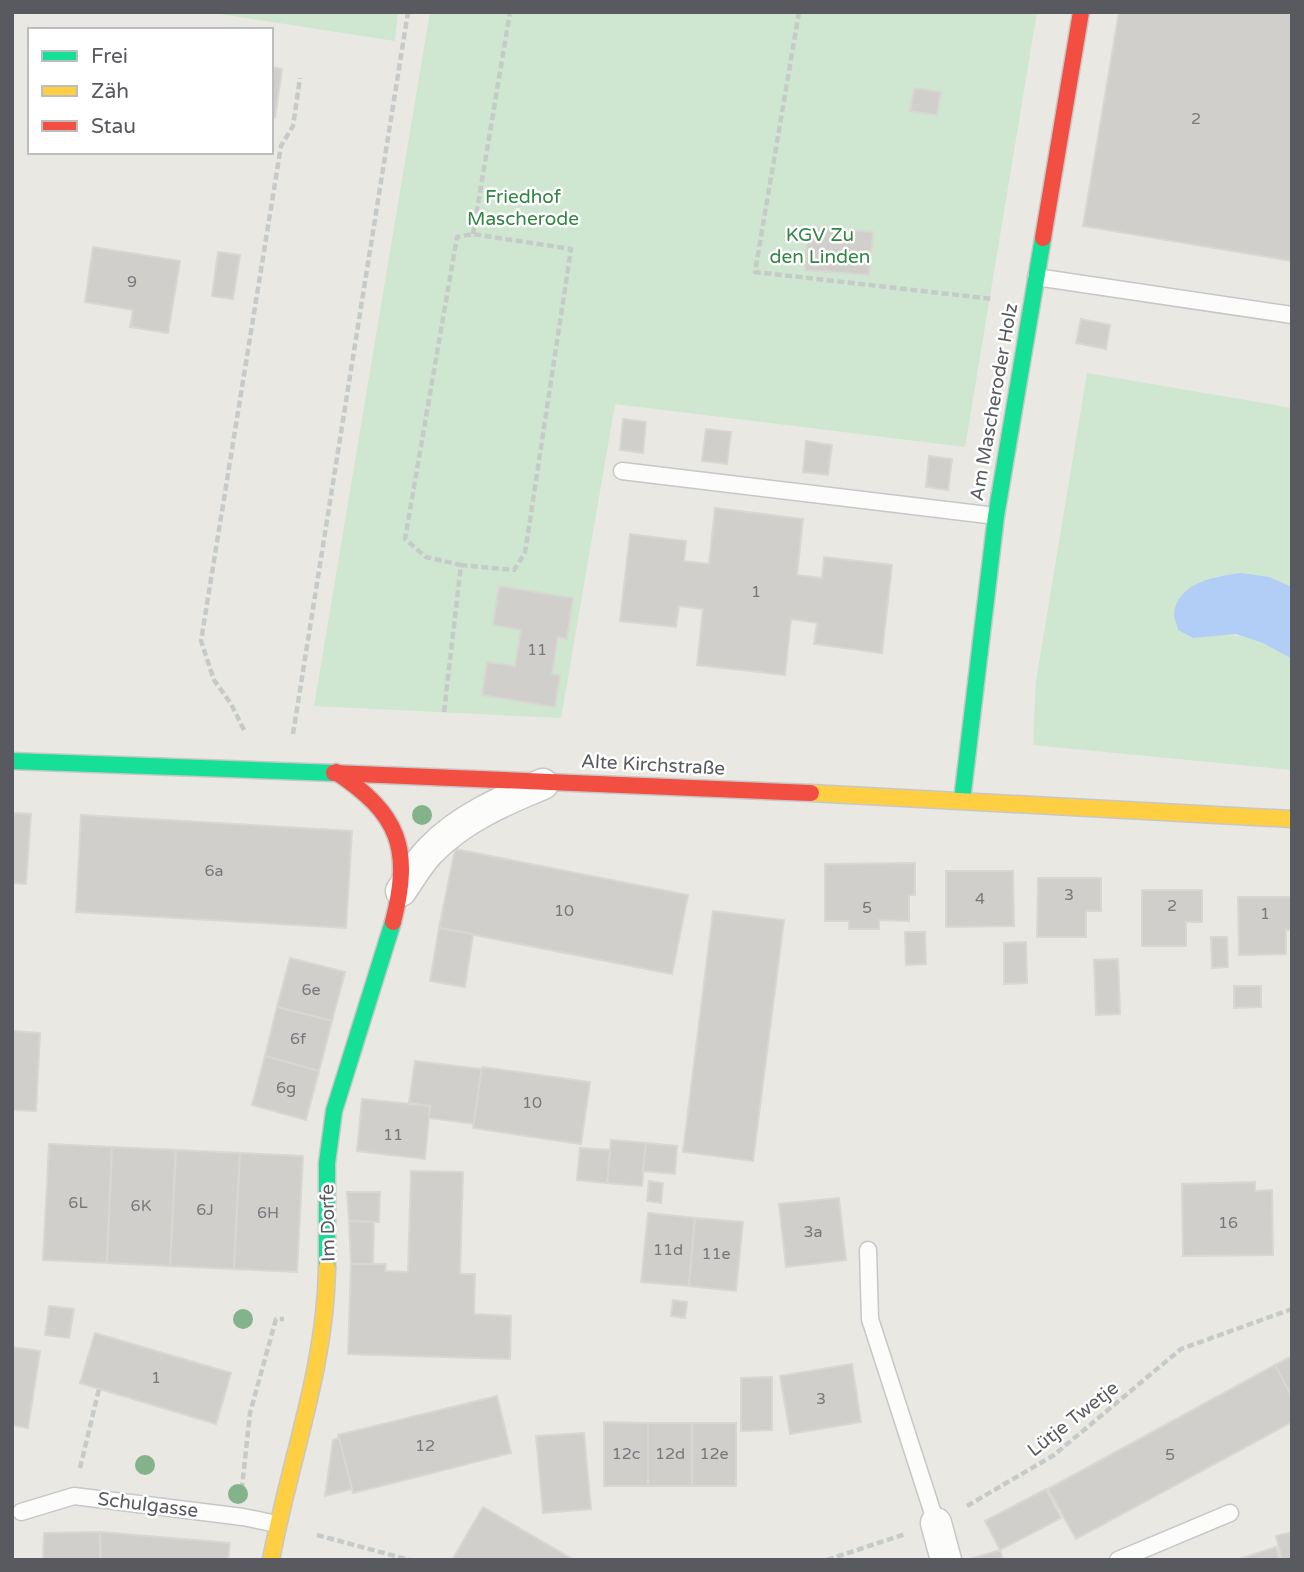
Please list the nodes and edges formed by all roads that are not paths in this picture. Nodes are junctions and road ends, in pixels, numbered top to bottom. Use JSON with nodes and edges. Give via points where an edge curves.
{"nodes":[{"id":1,"x":1082,"y":12,"type":"edge"},
{"id":2,"x":1036,"y":277,"type":"junction"},
{"id":3,"x":1292,"y":314,"type":"edge"},
{"id":4,"x":622,"y":471,"type":"dead end"},
{"id":5,"x":996,"y":516,"type":"junction"},
{"id":6,"x":12,"y":761,"type":"edge"},
{"id":7,"x":336,"y":772,"type":"junction"},
{"id":8,"x":551,"y":782,"type":"junction"},
{"id":9,"x":962,"y":800,"type":"junction"},
{"id":10,"x":1292,"y":819,"type":"edge"},
{"id":11,"x":401,"y":891,"type":"junction"},
{"id":12,"x":868,"y":1250,"type":"dead end"},
{"id":13,"x":21,"y":1512,"type":"dead end"},
{"id":14,"x":1230,"y":1513,"type":"dead end"},
{"id":15,"x":936,"y":1523,"type":"joint"},
{"id":16,"x":277,"y":1524,"type":"junction"},
{"id":17,"x":271,"y":1560,"type":"edge"},
{"id":18,"x":946,"y":1560,"type":"edge"},
{"id":19,"x":1118,"y":1560,"type":"edge"}],
"edges":[{"from":1,"to":2,"type":"street","name":"Am Mascheroder Holz"},
{"from":2,"to":3,"type":"lane"},
{"from":2,"to":5,"type":"street","name":"Am Mascheroder Holz"},
{"from":4,"to":5,"type":"lane"},
{"from":5,"to":9,"type":"street","name":"Am Mascheroder Holz"},
{"from":6,"to":7,"type":"street","name":"Alte Kirchstraße"},
{"from":7,"to":8,"type":"street","name":"Alte Kirchstraße"},
{"from":7,"to":11,"type":"street","name":"Im Dorfe","via":[[368,792],[388,816],[399,852]]},
{"from":8,"to":9,"type":"street","name":"Alte Kirchstraße"},
{"from":8,"to":11,"type":"street","name":"Im Dorfe","via":[[506,799],[457,828],[430,851]]},
{"from":9,"to":10,"type":"street","name":"Alte Kirchstraße"},
{"from":11,"to":16,"type":"street","name":"Im Dorfe","via":[[334,1112],[327,1181],[324,1323],[312,1392]]},
{"from":12,"to":15,"type":"lane","via":[[870,1319]]},
{"from":13,"to":16,"type":"lane","name":"Schulgasse","via":[[74,1496]]},
{"from":14,"to":19,"type":"lane"},
{"from":15,"to":18,"type":"street"},
{"from":16,"to":17,"type":"street","name":"Im Dorfe"}]}
